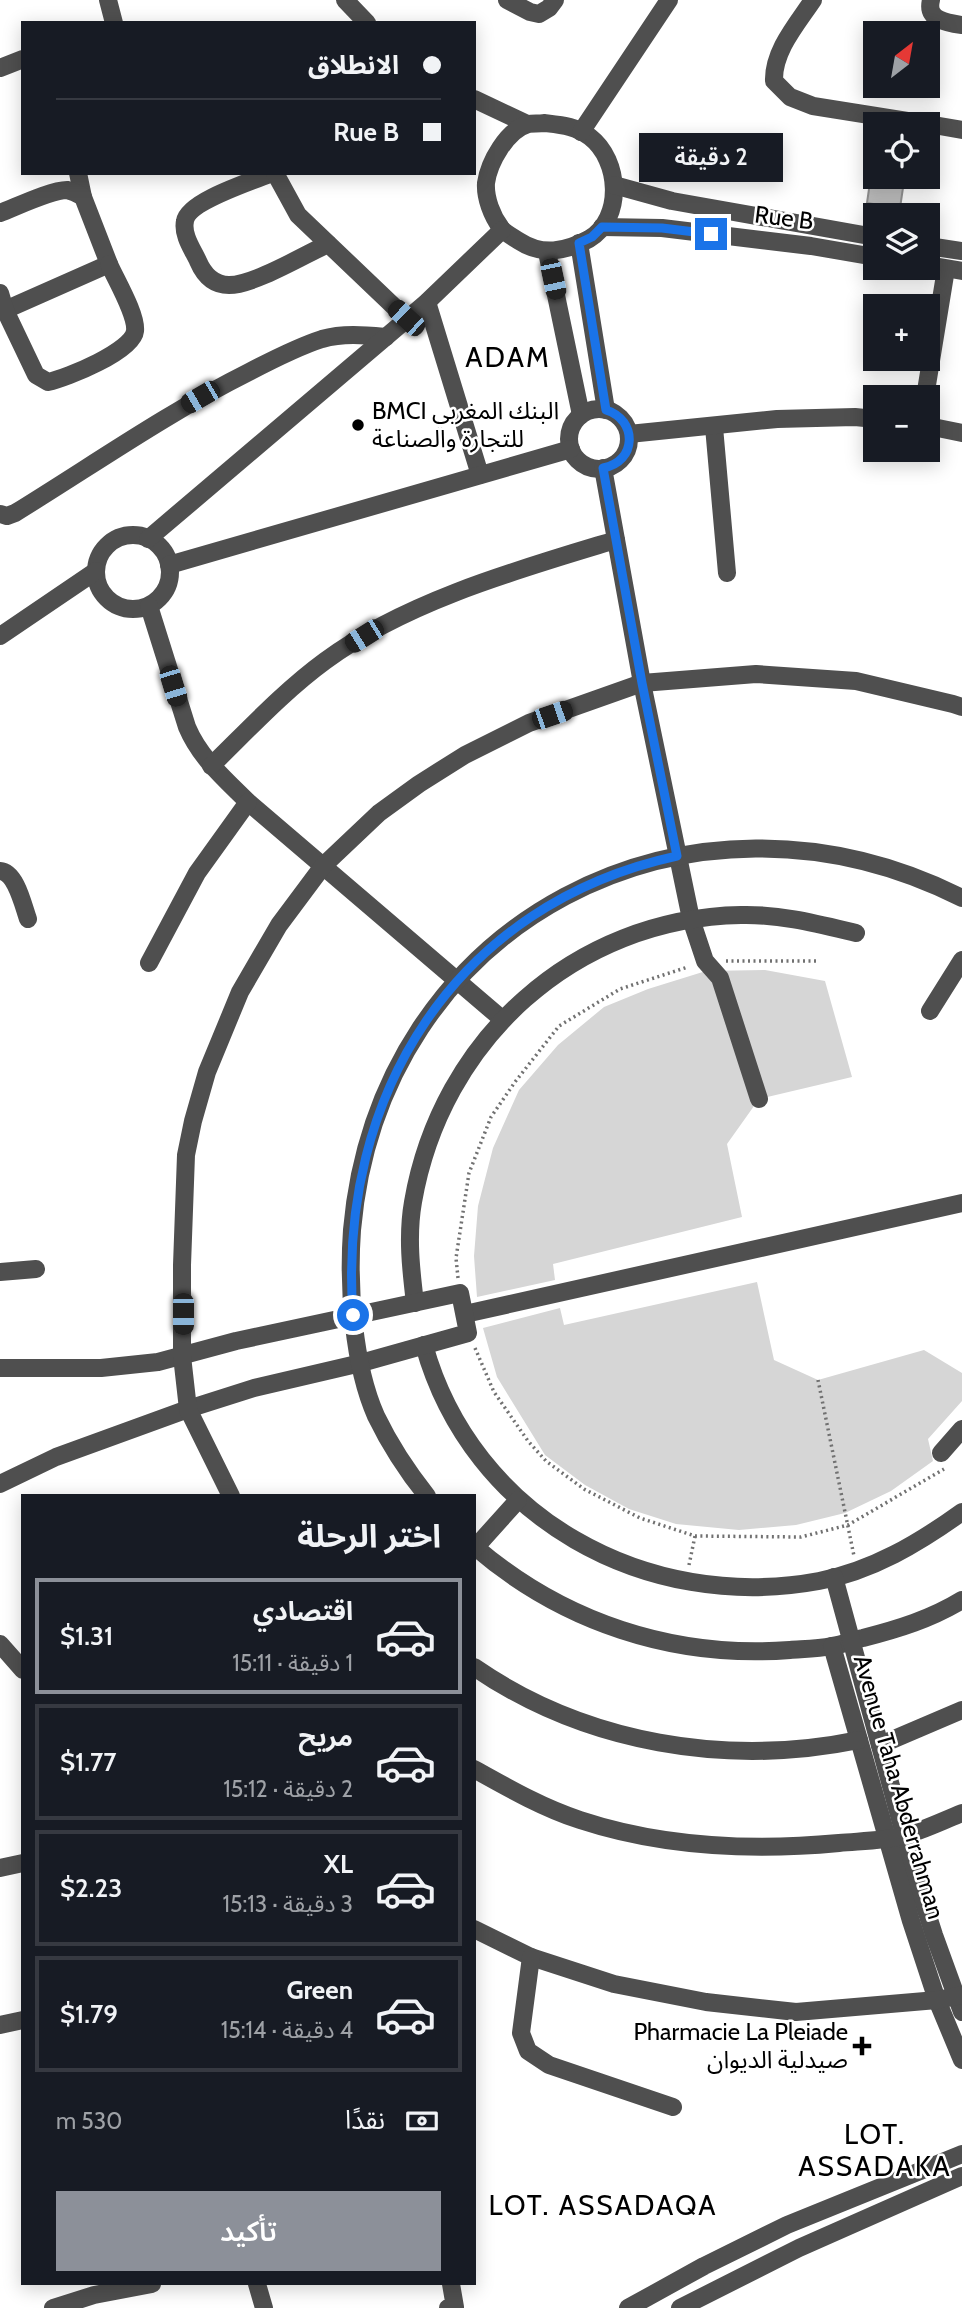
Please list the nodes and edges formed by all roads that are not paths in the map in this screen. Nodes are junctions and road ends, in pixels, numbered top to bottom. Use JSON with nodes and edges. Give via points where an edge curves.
{"nodes":[{"id":1,"x":108,"y":0,"type":"edge"},
{"id":2,"x":345,"y":0,"type":"edge"},
{"id":3,"x":508,"y":0,"type":"edge"},
{"id":4,"x":555,"y":0,"type":"edge"},
{"id":5,"x":669,"y":0,"type":"edge"},
{"id":6,"x":813,"y":0,"type":"edge"},
{"id":7,"x":931,"y":0,"type":"edge"},
{"id":8,"x":113,"y":21,"type":"edge"},
{"id":9,"x":366,"y":21,"type":"edge"},
{"id":10,"x":962,"y":25,"type":"edge"},
{"id":11,"x":21,"y":60,"type":"edge"},
{"id":12,"x":0,"y":68,"type":"edge"},
{"id":13,"x":476,"y":100,"type":"edge"},
{"id":14,"x":863,"y":114,"type":"edge"},
{"id":15,"x":527,"y":124,"type":"junction"},
{"id":16,"x":940,"y":126,"type":"edge"},
{"id":17,"x":962,"y":130,"type":"edge"},
{"id":18,"x":581,"y":132,"type":"junction"},
{"id":19,"x":476,"y":167,"type":"edge"},
{"id":20,"x":78,"y":175,"type":"edge"},
{"id":21,"x":268,"y":175,"type":"edge"},
{"id":22,"x":274,"y":175,"type":"edge"},
{"id":23,"x":486,"y":184,"type":"junction"},
{"id":24,"x":614,"y":185,"type":"junction"},
{"id":25,"x":83,"y":197,"type":"junction"},
{"id":26,"x":0,"y":213,"type":"edge"},
{"id":27,"x":602,"y":227,"type":"junction"},
{"id":28,"x":502,"y":230,"type":"junction"},
{"id":29,"x":863,"y":235,"type":"edge"},
{"id":30,"x":579,"y":243,"type":"junction"},
{"id":31,"x":328,"y":244,"type":"junction"},
{"id":32,"x":940,"y":248,"type":"edge"},
{"id":33,"x":547,"y":251,"type":"junction"},
{"id":34,"x":962,"y":251,"type":"edge"},
{"id":35,"x":863,"y":255,"type":"edge"},
{"id":36,"x":109,"y":264,"type":"junction"},
{"id":37,"x":954,"y":270,"type":"edge"},
{"id":38,"x":3,"y":302,"type":"edge"},
{"id":39,"x":427,"y":302,"type":"junction"},
{"id":40,"x":406,"y":318,"type":"junction"},
{"id":41,"x":386,"y":337,"type":"junction"},
{"id":42,"x":928,"y":385,"type":"edge"},
{"id":43,"x":606,"y":410,"type":"junction"},
{"id":44,"x":582,"y":415,"type":"junction"},
{"id":45,"x":863,"y":418,"type":"edge"},
{"id":46,"x":714,"y":427,"type":"junction"},
{"id":47,"x":940,"y":428,"type":"edge"},
{"id":48,"x":962,"y":433,"type":"edge"},
{"id":49,"x":629,"y":434,"type":"junction"},
{"id":50,"x":571,"y":449,"type":"junction"},
{"id":51,"x":603,"y":468,"type":"junction"},
{"id":52,"x":480,"y":475,"type":"junction"},
{"id":53,"x":1,"y":515,"type":"edge"},
{"id":54,"x":148,"y":539,"type":"junction"},
{"id":55,"x":616,"y":540,"type":"junction"},
{"id":56,"x":169,"y":565,"type":"junction"},
{"id":57,"x":96,"y":571,"type":"junction"},
{"id":58,"x":727,"y":573,"type":"dead end"},
{"id":59,"x":149,"y":606,"type":"junction"},
{"id":60,"x":0,"y":636,"type":"edge"},
{"id":61,"x":642,"y":683,"type":"junction"},
{"id":62,"x":962,"y":707,"type":"edge"},
{"id":63,"x":211,"y":766,"type":"junction"},
{"id":64,"x":248,"y":802,"type":"junction"},
{"id":65,"x":677,"y":856,"type":"junction"},
{"id":66,"x":323,"y":866,"type":"junction"},
{"id":67,"x":0,"y":871,"type":"edge"},
{"id":68,"x":962,"y":898,"type":"edge"},
{"id":69,"x":28,"y":919,"type":"dead end"},
{"id":70,"x":691,"y":919,"type":"junction"},
{"id":71,"x":856,"y":933,"type":"dead end"},
{"id":72,"x":962,"y":960,"type":"edge"},
{"id":73,"x":149,"y":963,"type":"dead end"},
{"id":74,"x":457,"y":981,"type":"junction"},
{"id":75,"x":930,"y":1011,"type":"dead end"},
{"id":76,"x":502,"y":1019,"type":"junction"},
{"id":77,"x":759,"y":1099,"type":"dead end"},
{"id":78,"x":962,"y":1203,"type":"edge"},
{"id":79,"x":36,"y":1269,"type":"dead end"},
{"id":80,"x":0,"y":1272,"type":"edge"},
{"id":81,"x":415,"y":1303,"type":"junction"},
{"id":82,"x":465,"y":1314,"type":"junction"},
{"id":83,"x":353,"y":1315,"type":"junction"},
{"id":84,"x":424,"y":1345,"type":"junction"},
{"id":85,"x":182,"y":1356,"type":"junction"},
{"id":86,"x":361,"y":1363,"type":"junction"},
{"id":87,"x":0,"y":1368,"type":"edge"},
{"id":88,"x":188,"y":1409,"type":"junction"},
{"id":89,"x":962,"y":1429,"type":"edge"},
{"id":90,"x":941,"y":1453,"type":"road end"},
{"id":91,"x":0,"y":1484,"type":"edge"},
{"id":92,"x":230,"y":1494,"type":"edge"},
{"id":93,"x":426,"y":1494,"type":"edge"},
{"id":94,"x":518,"y":1500,"type":"junction"},
{"id":95,"x":962,"y":1513,"type":"edge"},
{"id":96,"x":476,"y":1547,"type":"edge"},
{"id":97,"x":476,"y":1549,"type":"edge"},
{"id":98,"x":834,"y":1577,"type":"junction"},
{"id":99,"x":962,"y":1600,"type":"edge"},
{"id":100,"x":851,"y":1641,"type":"junction"},
{"id":101,"x":0,"y":1644,"type":"edge"},
{"id":102,"x":832,"y":1646,"type":"junction"},
{"id":103,"x":21,"y":1668,"type":"edge"},
{"id":104,"x":476,"y":1668,"type":"edge"},
{"id":105,"x":962,"y":1710,"type":"edge"},
{"id":106,"x":859,"y":1740,"type":"junction"},
{"id":107,"x":880,"y":1745,"type":"junction"},
{"id":108,"x":476,"y":1770,"type":"edge"},
{"id":109,"x":962,"y":1813,"type":"edge"},
{"id":110,"x":904,"y":1836,"type":"junction"},
{"id":111,"x":886,"y":1839,"type":"junction"},
{"id":112,"x":21,"y":1863,"type":"edge"},
{"id":113,"x":0,"y":1868,"type":"edge"},
{"id":114,"x":476,"y":1930,"type":"edge"},
{"id":115,"x":531,"y":1958,"type":"junction"},
{"id":116,"x":937,"y":2000,"type":"junction"},
{"id":117,"x":960,"y":2001,"type":"edge"},
{"id":118,"x":21,"y":2021,"type":"edge"},
{"id":119,"x":0,"y":2025,"type":"edge"},
{"id":120,"x":962,"y":2060,"type":"edge"},
{"id":121,"x":673,"y":2107,"type":"dead end"},
{"id":122,"x":962,"y":2154,"type":"edge"},
{"id":123,"x":962,"y":2176,"type":"edge"},
{"id":124,"x":147,"y":2285,"type":"edge"},
{"id":125,"x":257,"y":2285,"type":"edge"},
{"id":126,"x":451,"y":2285,"type":"edge"},
{"id":127,"x":54,"y":2308,"type":"edge"},
{"id":128,"x":264,"y":2308,"type":"edge"},
{"id":129,"x":448,"y":2308,"type":"edge"},
{"id":130,"x":628,"y":2308,"type":"edge"},
{"id":131,"x":680,"y":2308,"type":"edge"}],
"edges":[{"from":1,"to":8,"type":"street"},
{"from":2,"to":9,"type":"street"},
{"from":3,"to":4,"type":"street","via":[[539,14]]},
{"from":5,"to":18,"type":"street"},
{"from":6,"to":14,"type":"street","via":[[785,42],[774,68],[774,81],[790,97],[813,106]]},
{"from":7,"to":10,"type":"street","via":[[934,16]]},
{"from":11,"to":12,"type":"street"},
{"from":13,"to":15,"type":"street"},
{"from":15,"to":18,"type":"street","via":[[572,127]]},
{"from":15,"to":23,"type":"street","via":[[496,154]]},
{"from":16,"to":17,"type":"street"},
{"from":18,"to":24,"type":"street","via":[[608,158]]},
{"from":19,"to":23,"type":"street"},
{"from":20,"to":25,"type":"street"},
{"from":21,"to":31,"type":"street","via":[[203,202],[188,213],[186,234],[204,274],[230,285],[250,281]]},
{"from":22,"to":31,"type":"street","via":[[298,215]]},
{"from":23,"to":28,"type":"street","via":[[489,207]]},
{"from":24,"to":27,"type":"street","via":[[612,207]]},
{"from":24,"to":29,"type":"street","name":"Rue B","via":[[672,201]]},
{"from":25,"to":26,"type":"street","via":[[68,190]]},
{"from":25,"to":36,"type":"street"},
{"from":27,"to":30,"type":"street"},
{"from":27,"to":35,"type":"street","name":"Rue B","via":[[662,228]]},
{"from":28,"to":33,"type":"street","via":[[529,248]]},
{"from":28,"to":39,"type":"street"},
{"from":30,"to":33,"type":"street","via":[[566,250]]},
{"from":30,"to":43,"type":"street"},
{"from":31,"to":40,"type":"street"},
{"from":32,"to":34,"type":"street"},
{"from":33,"to":44,"type":"street"},
{"from":36,"to":38,"type":"street"},
{"from":36,"to":38,"type":"street","via":[[132,315],[133,339],[64,378],[48,382],[36,375]]},
{"from":37,"to":42,"type":"street"},
{"from":39,"to":40,"type":"street"},
{"from":39,"to":52,"type":"street"},
{"from":40,"to":41,"type":"street"},
{"from":41,"to":53,"type":"street","via":[[323,339],[269,362],[154,424],[15,513]]},
{"from":41,"to":54,"type":"street"},
{"from":43,"to":44,"type":"street","via":[[593,409]]},
{"from":43,"to":49,"type":"street","via":[[624,421]]},
{"from":44,"to":50,"type":"street","via":[[570,432]]},
{"from":45,"to":46,"type":"street","via":[[777,419]]},
{"from":46,"to":49,"type":"street"},
{"from":46,"to":58,"type":"street"},
{"from":47,"to":48,"type":"street"},
{"from":49,"to":51,"type":"street","via":[[621,460]]},
{"from":50,"to":51,"type":"street","via":[[581,463]]},
{"from":50,"to":52,"type":"street"},
{"from":51,"to":55,"type":"street"},
{"from":52,"to":56,"type":"street"},
{"from":54,"to":56,"type":"street","via":[[165,554]]},
{"from":54,"to":57,"type":"street","via":[[128,536],[109,544]]},
{"from":55,"to":61,"type":"street"},
{"from":55,"to":63,"type":"street","via":[[476,586],[364,636],[295,685]]},
{"from":56,"to":59,"type":"street","via":[[166,589]]},
{"from":57,"to":59,"type":"street","via":[[97,583],[112,604],[137,610]]},
{"from":57,"to":60,"type":"street"},
{"from":59,"to":63,"type":"street","via":[[187,727]]},
{"from":61,"to":62,"type":"street","via":[[756,674],[856,681]]},
{"from":61,"to":65,"type":"street"},
{"from":61,"to":66,"type":"street","via":[[529,723],[465,755],[379,813]]},
{"from":63,"to":64,"type":"street"},
{"from":64,"to":66,"type":"street"},
{"from":64,"to":73,"type":"street","via":[[198,873]]},
{"from":65,"to":68,"type":"street","via":[[747,848],[838,855],[897,871]]},
{"from":65,"to":70,"type":"street"},
{"from":65,"to":74,"type":"street","via":[[618,872],[558,900],[509,932]]},
{"from":66,"to":74,"type":"street"},
{"from":66,"to":85,"type":"street","via":[[279,925],[240,992],[216,1046],[192,1121],[186,1155]]},
{"from":67,"to":69,"type":"street","via":[[11,877]]},
{"from":70,"to":71,"type":"street","via":[[741,915],[800,919]]},
{"from":70,"to":76,"type":"street","via":[[633,934],[585,956],[541,984]]},
{"from":70,"to":77,"type":"street","via":[[705,961],[720,978]]},
{"from":72,"to":75,"type":"street"},
{"from":74,"to":76,"type":"street"},
{"from":74,"to":83,"type":"street","via":[[413,1041],[374,1125],[354,1214]]},
{"from":76,"to":81,"type":"street","via":[[469,1059],[443,1104],[424,1153],[412,1217]]},
{"from":78,"to":82,"type":"street"},
{"from":79,"to":80,"type":"street"},
{"from":81,"to":82,"type":"street","via":[[460,1293]]},
{"from":81,"to":83,"type":"street"},
{"from":82,"to":84,"type":"street","via":[[468,1333]]},
{"from":83,"to":85,"type":"street"},
{"from":83,"to":86,"type":"street"},
{"from":84,"to":86,"type":"street"},
{"from":84,"to":94,"type":"street","via":[[450,1411],[480,1457]]},
{"from":85,"to":87,"type":"street","via":[[128,1367]]},
{"from":85,"to":88,"type":"street"},
{"from":86,"to":88,"type":"street"},
{"from":86,"to":93,"type":"street","via":[[375,1414]]},
{"from":88,"to":91,"type":"street","via":[[56,1457]]},
{"from":88,"to":92,"type":"street"},
{"from":89,"to":90,"type":"street"},
{"from":94,"to":96,"type":"street"},
{"from":94,"to":98,"type":"street","via":[[608,1558],[659,1577],[712,1587],[767,1588]]},
{"from":95,"to":98,"type":"street","via":[[876,1564]]},
{"from":97,"to":102,"type":"street","via":[[545,1597],[636,1636],[734,1651]]},
{"from":98,"to":100,"type":"street","name":"Avenue Taha Abderrahman"},
{"from":99,"to":100,"type":"street","via":[[918,1621]]},
{"from":100,"to":102,"type":"street"},
{"from":100,"to":107,"type":"street","name":"Avenue Taha Abderrahman"},
{"from":101,"to":103,"type":"street"},
{"from":102,"to":106,"type":"street","name":"Avenue Taha Abderrahman"},
{"from":104,"to":106,"type":"street","via":[[543,1707],[624,1736],[665,1745],[744,1750]]},
{"from":105,"to":107,"type":"street"},
{"from":106,"to":111,"type":"street","name":"Avenue Taha Abderrahman"},
{"from":107,"to":110,"type":"street","name":"Avenue Taha Abderrahman"},
{"from":108,"to":111,"type":"street","via":[[580,1820],[695,1844],[798,1847]]},
{"from":109,"to":110,"type":"street"},
{"from":110,"to":111,"type":"street"},
{"from":110,"to":117,"type":"street","name":"Avenue Taha Abderrahman"},
{"from":111,"to":116,"type":"street","name":"Avenue Taha Abderrahman"},
{"from":112,"to":113,"type":"street"},
{"from":114,"to":115,"type":"street"},
{"from":115,"to":116,"type":"street","via":[[614,1984],[706,2002],[796,2012]]},
{"from":115,"to":121,"type":"street","via":[[521,2033],[528,2051],[549,2065]]},
{"from":116,"to":117,"type":"street"},
{"from":116,"to":120,"type":"street","name":"Avenue Taha Abderrahman"},
{"from":118,"to":119,"type":"street"},
{"from":122,"to":130,"type":"street","via":[[787,2225]]},
{"from":123,"to":131,"type":"street","via":[[799,2248]]},
{"from":124,"to":127,"type":"street"},
{"from":125,"to":128,"type":"street"},
{"from":126,"to":129,"type":"street","via":[[454,2307]]}]}
